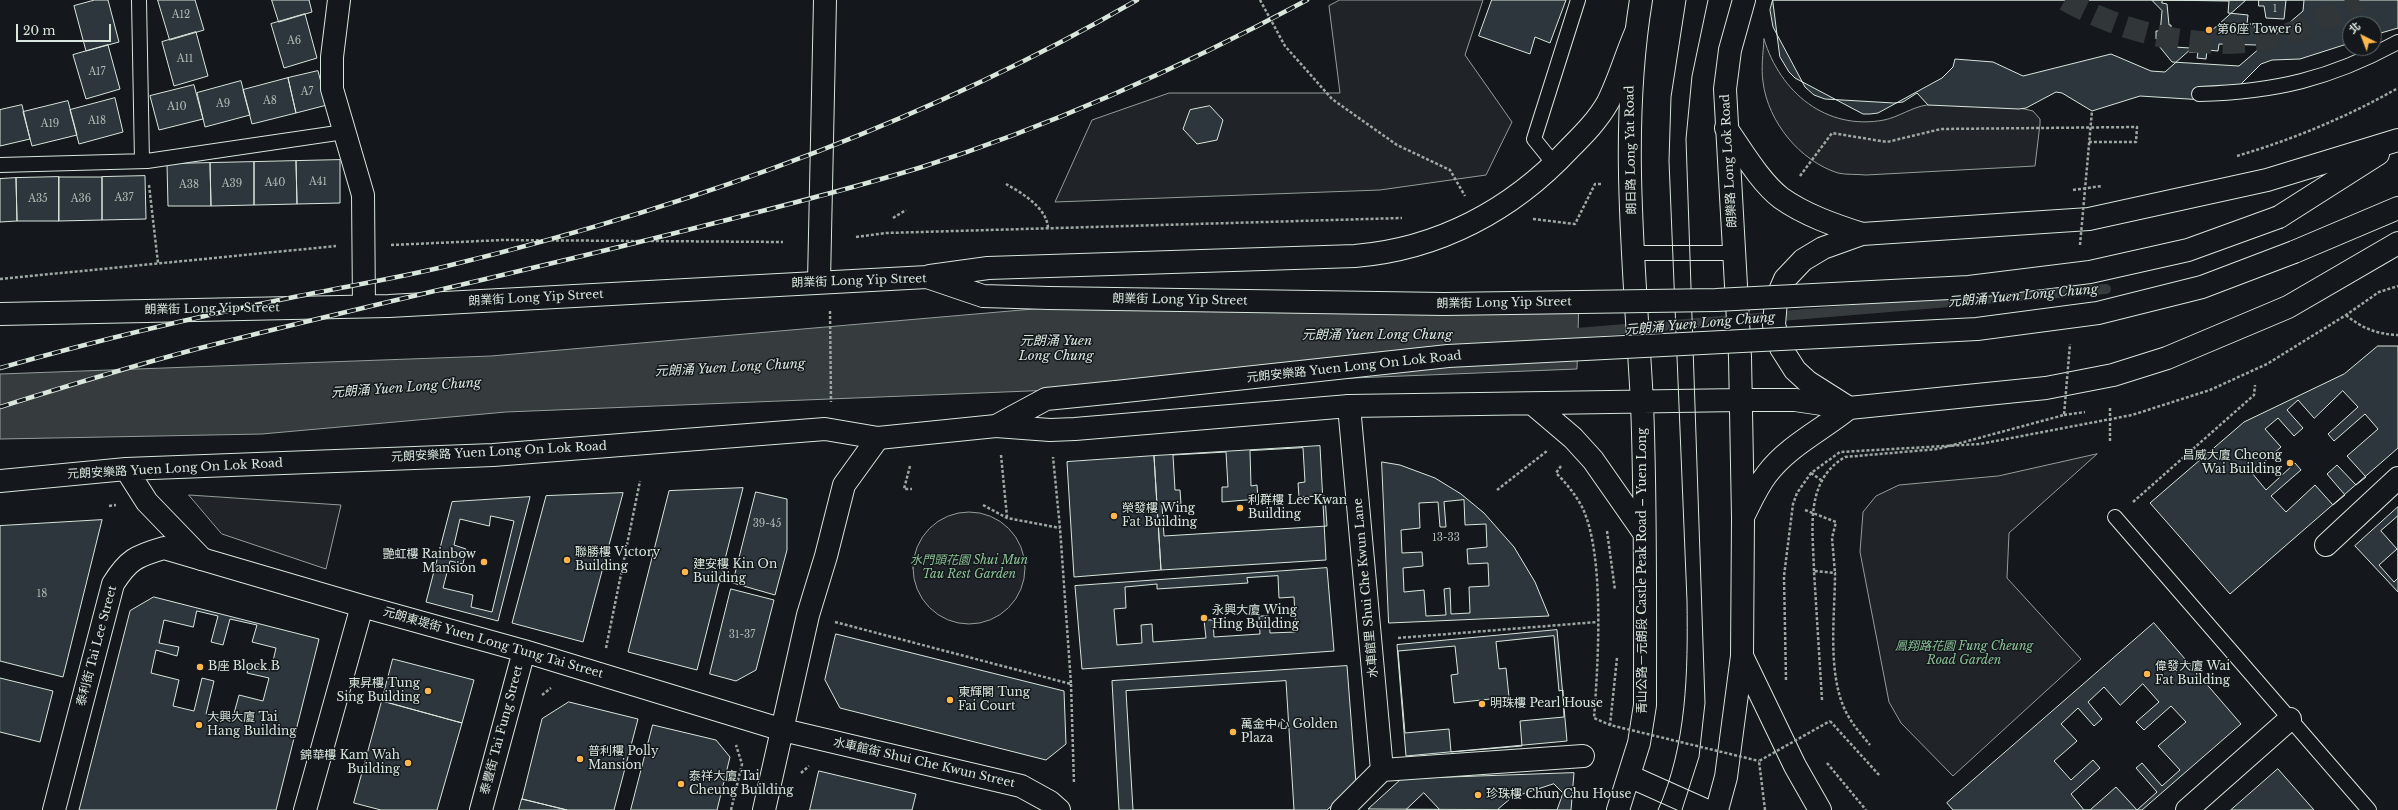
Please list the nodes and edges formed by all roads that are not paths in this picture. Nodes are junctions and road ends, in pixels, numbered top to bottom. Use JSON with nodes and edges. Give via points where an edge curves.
{"nodes":[{"id":1,"x":139,"y":0,"type":"edge"},
{"id":2,"x":339,"y":0,"type":"edge"},
{"id":3,"x":825,"y":0,"type":"edge"},
{"id":4,"x":1578,"y":0,"type":"edge"},
{"id":5,"x":1641,"y":0,"type":"edge"},
{"id":6,"x":1744,"y":0,"type":"edge"},
{"id":7,"x":1636,"y":32,"type":"junction"},
{"id":8,"x":2398,"y":42,"type":"edge"},
{"id":9,"x":2199,"y":94,"type":"dead end"},
{"id":10,"x":1726,"y":128,"type":"junction"},
{"id":11,"x":344,"y":132,"type":"junction"},
{"id":12,"x":2398,"y":141,"type":"edge"},
{"id":13,"x":144,"y":161,"type":"junction"},
{"id":14,"x":0,"y":165,"type":"edge"},
{"id":15,"x":1555,"y":165,"type":"junction"},
{"id":16,"x":2398,"y":208,"type":"edge"},
{"id":17,"x":1862,"y":234,"type":"junction"},
{"id":18,"x":2398,"y":243,"type":"edge"},
{"id":19,"x":1634,"y":253,"type":"junction"},
{"id":20,"x":1734,"y":253,"type":"junction"},
{"id":21,"x":927,"y":277,"type":"junction"},
{"id":22,"x":819,"y":281,"type":"junction"},
{"id":23,"x":364,"y":306,"type":"junction"},
{"id":24,"x":0,"y":314,"type":"edge"},
{"id":25,"x":1740,"y":400,"type":"junction"},
{"id":26,"x":1642,"y":401,"type":"junction"},
{"id":27,"x":1533,"y":404,"type":"junction"},
{"id":28,"x":1349,"y":406,"type":"junction"},
{"id":29,"x":1849,"y":408,"type":"junction"},
{"id":30,"x":996,"y":426,"type":"junction"},
{"id":31,"x":878,"y":438,"type":"junction"},
{"id":32,"x":126,"y":469,"type":"junction"},
{"id":33,"x":2398,"y":478,"type":"edge"},
{"id":34,"x":0,"y":481,"type":"edge"},
{"id":35,"x":2115,"y":517,"type":"road end"},
{"id":36,"x":1743,"y":518,"type":"junction"},
{"id":37,"x":1644,"y":533,"type":"junction"},
{"id":38,"x":2326,"y":545,"type":"dead end"},
{"id":39,"x":202,"y":559,"type":"junction"},
{"id":40,"x":362,"y":606,"type":"junction"},
{"id":41,"x":524,"y":651,"type":"junction"},
{"id":42,"x":1742,"y":656,"type":"junction"},
{"id":43,"x":2290,"y":719,"type":"junction"},
{"id":44,"x":783,"y":730,"type":"junction"},
{"id":45,"x":1583,"y":756,"type":"dead end"},
{"id":46,"x":1382,"y":770,"type":"junction"},
{"id":47,"x":1629,"y":776,"type":"junction"},
{"id":48,"x":54,"y":810,"type":"edge"},
{"id":49,"x":305,"y":810,"type":"edge"},
{"id":50,"x":481,"y":810,"type":"edge"},
{"id":51,"x":764,"y":810,"type":"edge"},
{"id":52,"x":1059,"y":810,"type":"edge"},
{"id":53,"x":1342,"y":810,"type":"edge"},
{"id":54,"x":1618,"y":810,"type":"edge"},
{"id":55,"x":1705,"y":810,"type":"edge"},
{"id":56,"x":1718,"y":810,"type":"edge"},
{"id":57,"x":1820,"y":810,"type":"edge"},
{"id":58,"x":2186,"y":810,"type":"edge"},
{"id":59,"x":2369,"y":810,"type":"edge"}],
"edges":[{"from":1,"to":13,"type":"lane"},
{"from":2,"to":11,"type":"main road","via":[[332,57],[332,89]]},
{"from":3,"to":22,"type":"main road"},
{"from":4,"to":15,"type":"lane","via":[[1534,139]]},
{"from":5,"to":7,"type":"main road","name":"朗日路 Long Yat Road"},
{"from":6,"to":10,"type":"main road","name":"朗樂路 Long Lok Road","via":[[1730,50],[1725,89]]},
{"from":7,"to":15,"type":"main road","via":[[1608,102]]},
{"from":7,"to":19,"type":"main road","name":"朗日路 Long Yat Road","via":[[1629,118]]},
{"from":8,"to":9,"type":"lane","via":[[2375,55],[2283,87],[2244,93]]},
{"from":10,"to":17,"type":"main road","via":[[1780,197],[1828,223]]},
{"from":10,"to":20,"type":"main road","name":"朗樂路 Long Lok Road"},
{"from":11,"to":13,"type":"lane"},
{"from":11,"to":23,"type":"main road","via":[[364,195]]},
{"from":12,"to":17,"type":"main road","via":[[2267,180],[2089,219]]},
{"from":12,"to":21,"type":"main road","name":"朗業街 Long Yip Street","bridge":true,"via":[[2279,217],[2188,250],[2090,272],[1969,287],[1716,300],[1444,304],[983,296]]},
{"from":13,"to":14,"type":"lane"},
{"from":15,"to":21,"type":"main road","via":[[1506,204],[1473,224],[1448,235],[1384,253],[988,268]]},
{"from":16,"to":30,"type":"main road","name":"元朗安樂路 Yuen Long On Lok Road","bridge":true,"via":[[2202,287],[2098,314],[1977,329],[1448,356],[1046,400]]},
{"from":17,"to":29,"type":"main road","bridge":true,"via":[[1823,248],[1803,260],[1785,279],[1776,300],[1774,325],[1781,348],[1795,370],[1808,382]]},
{"from":18,"to":29,"type":"main road","via":[[2288,307],[2167,358],[2113,375],[2046,388]]},
{"from":19,"to":20,"type":"lane"},
{"from":19,"to":26,"type":"main road","name":"青山公路－元朗段 Castle Peak Road – Yuen Long","bridge":true},
{"from":20,"to":25,"type":"main road","bridge":true},
{"from":21,"to":22,"type":"main road","name":"朗業街 Long Yip Street"},
{"from":22,"to":23,"type":"main road","name":"朗業街 Long Yip Street","via":[[696,290]]},
{"from":23,"to":24,"type":"main road","name":"朗業街 Long Yip Street"},
{"from":25,"to":26,"type":"main road"},
{"from":25,"to":29,"type":"main road","via":[[1795,400]]},
{"from":25,"to":36,"type":"main road"},
{"from":26,"to":27,"type":"main road","name":"元朗安樂路 Yuen Long On Lok Road"},
{"from":26,"to":37,"type":"main road","name":"青山公路－元朗段 Castle Peak Road – Yuen Long"},
{"from":27,"to":28,"type":"main road","name":"元朗安樂路 Yuen Long On Lok Road"},
{"from":27,"to":37,"type":"main road","via":[[1574,438],[1588,454]]},
{"from":28,"to":30,"type":"main road","name":"元朗安樂路 Yuen Long On Lok Road","via":[[1075,429]]},
{"from":28,"to":46,"type":"main road","name":"水車館里 Shui Che Kwun Lane"},
{"from":29,"to":36,"type":"main road","via":[[1791,451],[1767,474]]},
{"from":30,"to":31,"type":"main road","name":"元朗安樂路 Yuen Long On Lok Road"},
{"from":31,"to":32,"type":"main road","name":"元朗安樂路 Yuen Long On Lok Road","via":[[825,429],[493,455]]},
{"from":31,"to":44,"type":"main road","via":[[844,485],[808,615]]},
{"from":32,"to":34,"type":"main road","name":"元朗安樂路 Yuen Long On Lok Road"},
{"from":32,"to":39,"type":"main road","via":[[146,502]]},
{"from":33,"to":38,"type":"main road"},
{"from":35,"to":43,"type":"lane"},
{"from":36,"to":42,"type":"main road"},
{"from":37,"to":47,"type":"main road","name":"青山公路－元朗段 Castle Peak Road – Yuen Long","via":[[1645,705],[1639,743]]},
{"from":39,"to":40,"type":"main road","name":"元朗東堤街 Yuen Long Tung Tai Street"},
{"from":39,"to":48,"type":"main road","name":"泰利街 Tai Lee Street","via":[[164,548],[144,554],[125,565],[113,584]]},
{"from":40,"to":41,"type":"main road","name":"元朗東堤街 Yuen Long Tung Tai Street"},
{"from":40,"to":49,"type":"main road"},
{"from":41,"to":44,"type":"main road","name":"元朗東堤街 Yuen Long Tung Tai Street"},
{"from":41,"to":50,"type":"main road","name":"泰豐街 Tai Fung Street"},
{"from":42,"to":56,"type":"main road","via":[[1726,778]]},
{"from":42,"to":57,"type":"main road","via":[[1795,766]]},
{"from":43,"to":58,"type":"main road"},
{"from":43,"to":59,"type":"lane"},
{"from":44,"to":51,"type":"main road"},
{"from":44,"to":52,"type":"main road","name":"水車館街 Shui Che Kwun Street","via":[[1020,786],[1050,802]]},
{"from":45,"to":46,"type":"main road"},
{"from":46,"to":53,"type":"main road"},
{"from":47,"to":54,"type":"main road","name":"青山公路－元朗段 Castle Peak Road – Yuen Long"},
{"from":47,"to":55,"type":"main road"}]}
